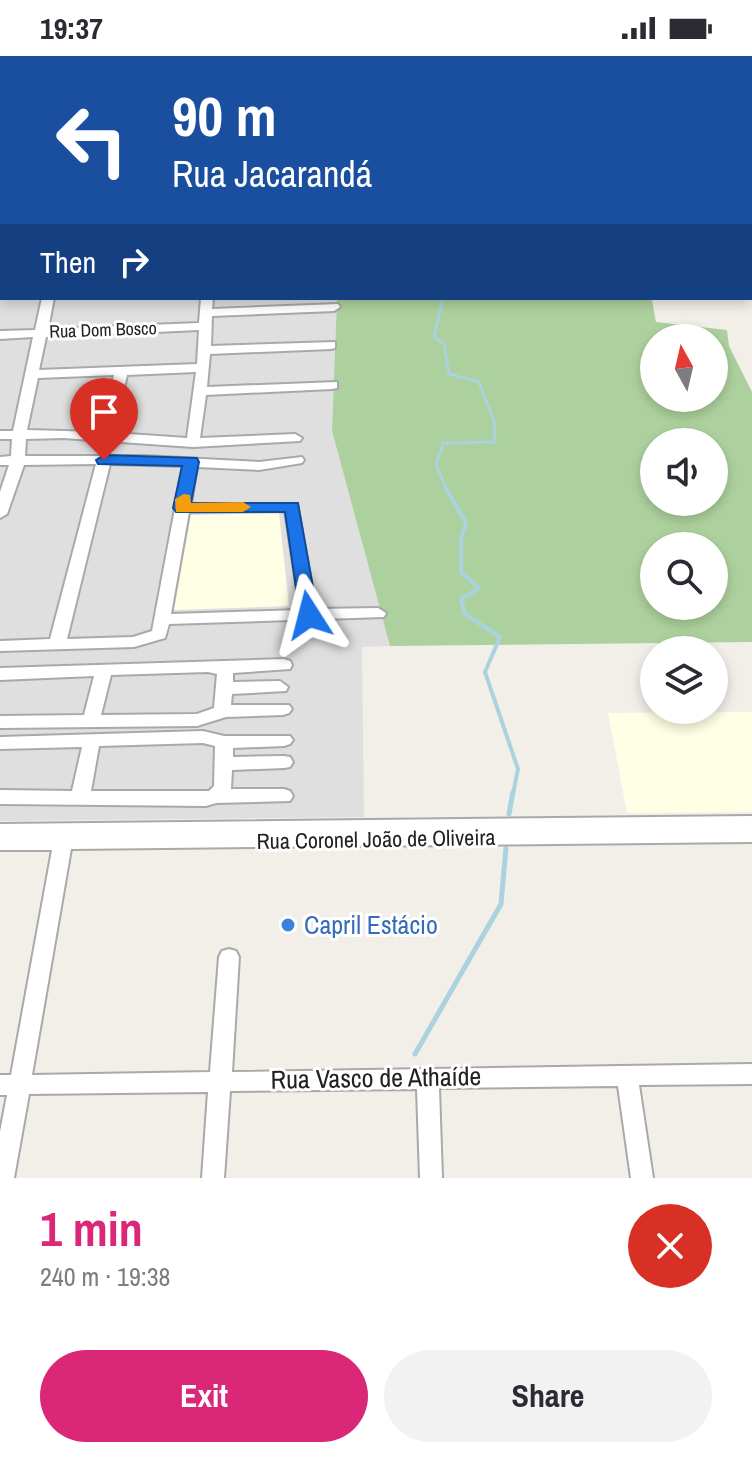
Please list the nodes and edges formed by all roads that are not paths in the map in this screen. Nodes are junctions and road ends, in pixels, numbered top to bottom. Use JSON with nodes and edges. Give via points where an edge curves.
{"nodes":[{"id":1,"x":48,"y":300,"type":"edge"},
{"id":2,"x":207,"y":300,"type":"edge"},
{"id":3,"x":334,"y":307,"type":"dead end"},
{"id":4,"x":206,"y":320,"type":"junction"},
{"id":5,"x":42,"y":333,"type":"junction"},
{"id":6,"x":0,"y":335,"type":"edge"},
{"id":7,"x":331,"y":345,"type":"dead end"},
{"id":8,"x":205,"y":350,"type":"junction"},
{"id":9,"x":203,"y":368,"type":"junction"},
{"id":10,"x":122,"y":370,"type":"junction"},
{"id":11,"x":32,"y":374,"type":"junction"},
{"id":12,"x":332,"y":385,"type":"dead end"},
{"id":13,"x":201,"y":391,"type":"junction"},
{"id":14,"x":19,"y":434,"type":"junction"},
{"id":15,"x":0,"y":435,"type":"edge"},
{"id":16,"x":106,"y":438,"type":"junction"},
{"id":17,"x":295,"y":438,"type":"dead end"},
{"id":18,"x":193,"y":443,"type":"junction"},
{"id":19,"x":18,"y":460,"type":"junction"},
{"id":20,"x":104,"y":460,"type":"junction"},
{"id":21,"x":297,"y":460,"type":"dead end"},
{"id":22,"x":0,"y":461,"type":"edge"},
{"id":23,"x":191,"y":462,"type":"junction"},
{"id":24,"x":182,"y":508,"type":"junction"},
{"id":25,"x":0,"y":514,"type":"edge"},
{"id":26,"x":378,"y":613,"type":"dead end"},
{"id":27,"x":309,"y":615,"type":"junction"},
{"id":28,"x":163,"y":619,"type":"junction"},
{"id":29,"x":57,"y":645,"type":"junction"},
{"id":30,"x":0,"y":646,"type":"edge"},
{"id":31,"x":284,"y":665,"type":"dead end"},
{"id":32,"x":222,"y":668,"type":"junction"},
{"id":33,"x":104,"y":670,"type":"junction"},
{"id":34,"x":0,"y":674,"type":"edge"},
{"id":35,"x":280,"y":687,"type":"dead end"},
{"id":36,"x":224,"y":688,"type":"junction"},
{"id":37,"x":283,"y":709,"type":"dead end"},
{"id":38,"x":222,"y":711,"type":"junction"},
{"id":39,"x":0,"y":722,"type":"edge"},
{"id":40,"x":91,"y":731,"type":"junction"},
{"id":41,"x":284,"y":740,"type":"dead end"},
{"id":42,"x":224,"y":742,"type":"junction"},
{"id":43,"x":0,"y":743,"type":"edge"},
{"id":44,"x":284,"y":762,"type":"dead end"},
{"id":45,"x":223,"y":764,"type":"junction"},
{"id":46,"x":215,"y":796,"type":"junction"},
{"id":47,"x":284,"y":796,"type":"dead end"},
{"id":48,"x":0,"y":797,"type":"edge"},
{"id":49,"x":80,"y":798,"type":"junction"},
{"id":50,"x":752,"y":823,"type":"edge"},
{"id":51,"x":0,"y":831,"type":"edge"},
{"id":52,"x":752,"y":835,"type":"edge"},
{"id":53,"x":0,"y":843,"type":"edge"},
{"id":54,"x":63,"y":843,"type":"junction"},
{"id":55,"x":229,"y":957,"type":"dead end"},
{"id":56,"x":752,"y":1074,"type":"edge"},
{"id":57,"x":627,"y":1076,"type":"junction"},
{"id":58,"x":428,"y":1077,"type":"junction"},
{"id":59,"x":222,"y":1080,"type":"junction"},
{"id":60,"x":9,"y":1085,"type":"edge"},
{"id":61,"x":3,"y":1178,"type":"edge"},
{"id":62,"x":213,"y":1178,"type":"edge"},
{"id":63,"x":431,"y":1178,"type":"edge"},
{"id":64,"x":642,"y":1178,"type":"edge"}],
"edges":[{"from":1,"to":5,"type":"street"},
{"from":2,"to":4,"type":"street"},
{"from":3,"to":4,"type":"street","name":"Rua Dom Bosco"},
{"from":4,"to":5,"type":"street","name":"Rua Dom Bosco"},
{"from":4,"to":8,"type":"street"},
{"from":5,"to":6,"type":"street","name":"Rua Dom Bosco"},
{"from":5,"to":11,"type":"street"},
{"from":7,"to":8,"type":"street"},
{"from":8,"to":9,"type":"street"},
{"from":9,"to":10,"type":"street"},
{"from":9,"to":13,"type":"street"},
{"from":10,"to":11,"type":"street"},
{"from":10,"to":16,"type":"street"},
{"from":11,"to":14,"type":"street"},
{"from":12,"to":13,"type":"street"},
{"from":13,"to":18,"type":"street"},
{"from":14,"to":15,"type":"street"},
{"from":14,"to":16,"type":"street"},
{"from":14,"to":19,"type":"street"},
{"from":16,"to":18,"type":"street"},
{"from":17,"to":18,"type":"street"},
{"from":19,"to":20,"type":"street"},
{"from":19,"to":22,"type":"street"},
{"from":19,"to":25,"type":"street"},
{"from":20,"to":23,"type":"street"},
{"from":20,"to":29,"type":"street"},
{"from":21,"to":23,"type":"street"},
{"from":23,"to":24,"type":"street"},
{"from":24,"to":27,"type":"street","via":[[292,507]]},
{"from":24,"to":28,"type":"street"},
{"from":26,"to":27,"type":"street"},
{"from":27,"to":28,"type":"street"},
{"from":28,"to":29,"type":"street","via":[[159,634],[134,642]]},
{"from":29,"to":30,"type":"street"},
{"from":31,"to":32,"type":"street"},
{"from":32,"to":33,"type":"street"},
{"from":32,"to":36,"type":"street"},
{"from":33,"to":34,"type":"street"},
{"from":33,"to":40,"type":"street"},
{"from":35,"to":36,"type":"street"},
{"from":36,"to":38,"type":"street"},
{"from":37,"to":38,"type":"street"},
{"from":38,"to":40,"type":"street","via":[[197,720]]},
{"from":39,"to":40,"type":"street"},
{"from":40,"to":42,"type":"street"},
{"from":40,"to":43,"type":"street"},
{"from":40,"to":49,"type":"street"},
{"from":41,"to":42,"type":"street"},
{"from":42,"to":45,"type":"street"},
{"from":44,"to":45,"type":"street"},
{"from":45,"to":46,"type":"street","via":[[223,788]]},
{"from":46,"to":47,"type":"street"},
{"from":46,"to":49,"type":"street"},
{"from":48,"to":49,"type":"street"},
{"from":50,"to":51,"type":"street","name":"Rua Coronel João de Oliveira"},
{"from":52,"to":54,"type":"street","name":"Rua Coronel João de Oliveira"},
{"from":53,"to":54,"type":"street","name":"Rua Coronel João de Oliveira"},
{"from":54,"to":60,"type":"street"},
{"from":55,"to":59,"type":"street"},
{"from":56,"to":57,"type":"street","name":"Rua Vasco de Athaíde"},
{"from":57,"to":58,"type":"street","name":"Rua Vasco de Athaíde"},
{"from":57,"to":64,"type":"street"},
{"from":58,"to":59,"type":"street","name":"Rua Vasco de Athaíde"},
{"from":58,"to":63,"type":"street"},
{"from":59,"to":60,"type":"street","name":"Rua Vasco de Athaíde"},
{"from":59,"to":62,"type":"street"},
{"from":60,"to":61,"type":"street"}]}
